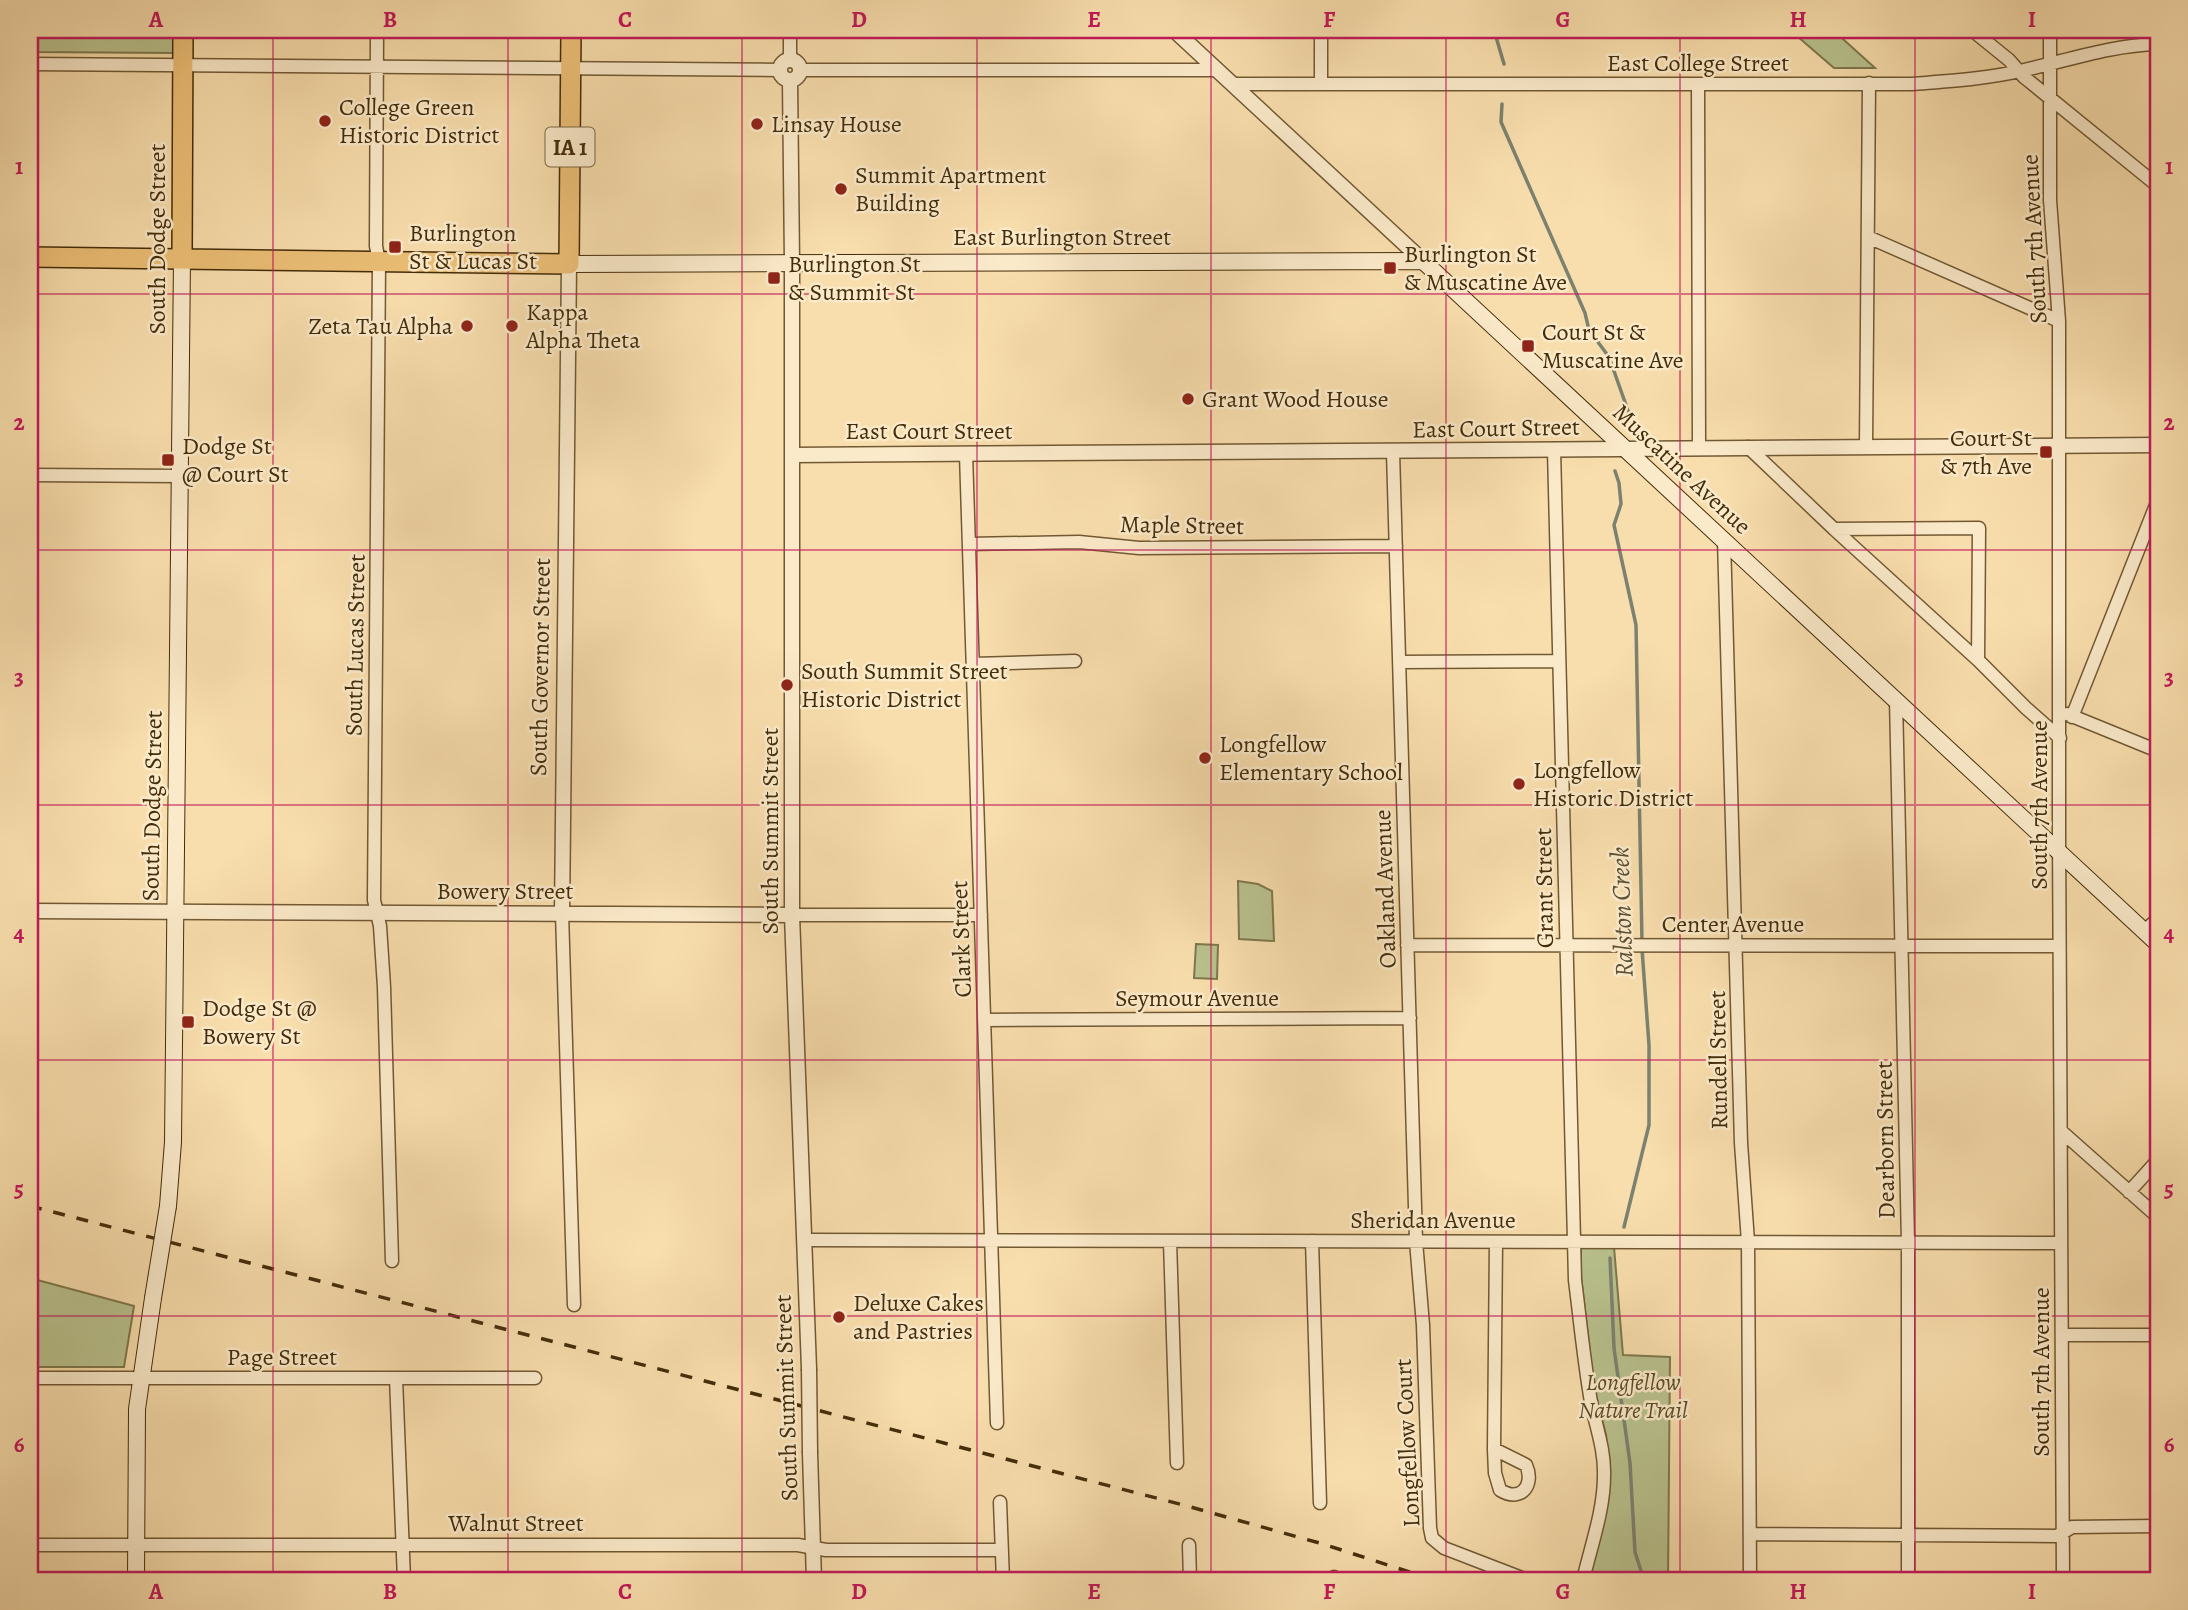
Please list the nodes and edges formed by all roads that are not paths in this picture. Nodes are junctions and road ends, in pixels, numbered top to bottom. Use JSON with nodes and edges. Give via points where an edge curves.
{"nodes":[{"id":1,"x":183,"y":30,"type":"edge"},
{"id":2,"x":377,"y":30,"type":"edge"},
{"id":3,"x":571,"y":30,"type":"edge"},
{"id":4,"x":790,"y":30,"type":"edge"},
{"id":5,"x":1174,"y":30,"type":"edge"},
{"id":6,"x":1321,"y":30,"type":"edge"},
{"id":7,"x":1972,"y":30,"type":"edge"},
{"id":8,"x":2050,"y":30,"type":"edge"},
{"id":9,"x":2158,"y":44,"type":"edge"},
{"id":10,"x":2050,"y":63,"type":"junction"},
{"id":11,"x":30,"y":64,"type":"edge"},
{"id":12,"x":183,"y":65,"type":"junction"},
{"id":13,"x":377,"y":68,"type":"junction"},
{"id":14,"x":571,"y":70,"type":"junction"},
{"id":15,"x":790,"y":70,"type":"junction"},
{"id":16,"x":1216,"y":70,"type":"junction"},
{"id":17,"x":2018,"y":71,"type":"junction"},
{"id":18,"x":1698,"y":83,"type":"junction"},
{"id":19,"x":1869,"y":83,"type":"junction"},
{"id":20,"x":1234,"y":84,"type":"junction"},
{"id":21,"x":1321,"y":84,"type":"junction"},
{"id":22,"x":2051,"y":98,"type":"junction"},
{"id":23,"x":2158,"y":186,"type":"edge"},
{"id":24,"x":1868,"y":237,"type":"junction"},
{"id":25,"x":30,"y":257,"type":"edge"},
{"id":26,"x":182,"y":258,"type":"junction"},
{"id":27,"x":1423,"y":261,"type":"junction"},
{"id":28,"x":379,"y":262,"type":"junction"},
{"id":29,"x":792,"y":263,"type":"junction"},
{"id":30,"x":569,"y":264,"type":"junction"},
{"id":31,"x":2059,"y":321,"type":"junction"},
{"id":32,"x":2060,"y":445,"type":"junction"},
{"id":33,"x":2158,"y":445,"type":"edge"},
{"id":34,"x":1866,"y":446,"type":"junction"},
{"id":35,"x":1699,"y":447,"type":"junction"},
{"id":36,"x":1748,"y":447,"type":"junction"},
{"id":37,"x":1627,"y":449,"type":"junction"},
{"id":38,"x":1553,"y":450,"type":"junction"},
{"id":39,"x":1393,"y":452,"type":"junction"},
{"id":40,"x":966,"y":454,"type":"junction"},
{"id":41,"x":792,"y":455,"type":"junction"},
{"id":42,"x":30,"y":475,"type":"edge"},
{"id":43,"x":180,"y":476,"type":"junction"},
{"id":44,"x":2158,"y":500,"type":"edge"},
{"id":45,"x":1834,"y":529,"type":"junction"},
{"id":46,"x":1724,"y":539,"type":"junction"},
{"id":47,"x":969,"y":544,"type":"junction"},
{"id":48,"x":1396,"y":546,"type":"junction"},
{"id":49,"x":1978,"y":660,"type":"junction"},
{"id":50,"x":1559,"y":661,"type":"junction"},
{"id":51,"x":1075,"y":662,"type":"dead end"},
{"id":52,"x":1399,"y":662,"type":"junction"},
{"id":53,"x":973,"y":664,"type":"junction"},
{"id":54,"x":1896,"y":699,"type":"junction"},
{"id":55,"x":2066,"y":714,"type":"junction"},
{"id":56,"x":2060,"y":737,"type":"junction"},
{"id":57,"x":2158,"y":751,"type":"edge"},
{"id":58,"x":2059,"y":852,"type":"junction"},
{"id":59,"x":30,"y":911,"type":"edge"},
{"id":60,"x":176,"y":912,"type":"junction"},
{"id":61,"x":377,"y":913,"type":"junction"},
{"id":62,"x":562,"y":913,"type":"junction"},
{"id":63,"x":792,"y":915,"type":"junction"},
{"id":64,"x":981,"y":915,"type":"junction"},
{"id":65,"x":2158,"y":919,"type":"edge"},
{"id":66,"x":2144,"y":931,"type":"junction"},
{"id":67,"x":1736,"y":944,"type":"junction"},
{"id":68,"x":2158,"y":944,"type":"edge"},
{"id":69,"x":1407,"y":945,"type":"junction"},
{"id":70,"x":1566,"y":945,"type":"junction"},
{"id":71,"x":1900,"y":945,"type":"junction"},
{"id":72,"x":2059,"y":946,"type":"junction"},
{"id":73,"x":1410,"y":1018,"type":"junction"},
{"id":74,"x":984,"y":1020,"type":"junction"},
{"id":75,"x":2061,"y":1131,"type":"junction"},
{"id":76,"x":2158,"y":1160,"type":"edge"},
{"id":77,"x":2129,"y":1192,"type":"junction"},
{"id":78,"x":2158,"y":1217,"type":"edge"},
{"id":79,"x":805,"y":1240,"type":"junction"},
{"id":80,"x":991,"y":1240,"type":"junction"},
{"id":81,"x":1170,"y":1241,"type":"junction"},
{"id":82,"x":1312,"y":1241,"type":"junction"},
{"id":83,"x":1416,"y":1241,"type":"junction"},
{"id":84,"x":1496,"y":1242,"type":"junction"},
{"id":85,"x":1574,"y":1242,"type":"junction"},
{"id":86,"x":1748,"y":1242,"type":"junction"},
{"id":87,"x":1909,"y":1242,"type":"junction"},
{"id":88,"x":2061,"y":1243,"type":"junction"},
{"id":89,"x":391,"y":1261,"type":"dead end"},
{"id":90,"x":574,"y":1305,"type":"dead end"},
{"id":91,"x":2062,"y":1335,"type":"junction"},
{"id":92,"x":2158,"y":1335,"type":"edge"},
{"id":93,"x":141,"y":1377,"type":"junction"},
{"id":94,"x":30,"y":1378,"type":"edge"},
{"id":95,"x":396,"y":1378,"type":"junction"},
{"id":96,"x":535,"y":1378,"type":"dead end"},
{"id":97,"x":998,"y":1423,"type":"dead end"},
{"id":98,"x":1494,"y":1449,"type":"dead end"},
{"id":99,"x":1177,"y":1463,"type":"dead end"},
{"id":100,"x":1000,"y":1502,"type":"dead end"},
{"id":101,"x":1320,"y":1503,"type":"dead end"},
{"id":102,"x":2158,"y":1526,"type":"edge"},
{"id":103,"x":2063,"y":1532,"type":"junction"},
{"id":104,"x":1751,"y":1534,"type":"junction"},
{"id":105,"x":1908,"y":1534,"type":"junction"},
{"id":106,"x":137,"y":1544,"type":"junction"},
{"id":107,"x":402,"y":1544,"type":"junction"},
{"id":108,"x":30,"y":1545,"type":"edge"},
{"id":109,"x":1189,"y":1545,"type":"dead end"},
{"id":110,"x":813,"y":1548,"type":"junction"},
{"id":111,"x":1002,"y":1550,"type":"junction"},
{"id":112,"x":136,"y":1580,"type":"edge"},
{"id":113,"x":404,"y":1580,"type":"edge"},
{"id":114,"x":814,"y":1580,"type":"edge"},
{"id":115,"x":1003,"y":1580,"type":"edge"},
{"id":116,"x":1190,"y":1580,"type":"edge"},
{"id":117,"x":1527,"y":1580,"type":"edge"},
{"id":118,"x":1581,"y":1580,"type":"edge"},
{"id":119,"x":1751,"y":1580,"type":"edge"},
{"id":120,"x":1908,"y":1580,"type":"edge"},
{"id":121,"x":2063,"y":1580,"type":"edge"}],
"edges":[{"from":1,"to":12,"type":"main road","name":"South Dodge Street"},
{"from":2,"to":13,"type":"street","name":"South Lucas Street"},
{"from":3,"to":14,"type":"main road","name":"South Governor Street","number":"IA 1"},
{"from":4,"to":15,"type":"street","name":"South Summit Street"},
{"from":5,"to":16,"type":"street","name":"Muscatine Avenue"},
{"from":6,"to":21,"type":"street"},
{"from":7,"to":17,"type":"street"},
{"from":8,"to":10,"type":"street","name":"South 7th Avenue"},
{"from":9,"to":10,"type":"street","name":"East College Street"},
{"from":10,"to":17,"type":"street","name":"East College Street"},
{"from":10,"to":22,"type":"street","name":"South 7th Avenue"},
{"from":11,"to":12,"type":"street"},
{"from":12,"to":13,"type":"street"},
{"from":12,"to":26,"type":"main road","name":"South Dodge Street"},
{"from":13,"to":14,"type":"street"},
{"from":13,"to":28,"type":"street","name":"South Lucas Street"},
{"from":14,"to":15,"type":"street"},
{"from":14,"to":30,"type":"main road","name":"South Governor Street","number":"IA 1"},
{"from":15,"to":16,"type":"street"},
{"from":15,"to":29,"type":"street","name":"South Summit Street"},
{"from":16,"to":20,"type":"street","name":"Muscatine Avenue"},
{"from":17,"to":19,"type":"street","name":"East College Street","via":[[1925,83]]},
{"from":17,"to":22,"type":"street"},
{"from":18,"to":19,"type":"street","name":"East College Street"},
{"from":18,"to":21,"type":"street","name":"East College Street"},
{"from":18,"to":35,"type":"street"},
{"from":19,"to":24,"type":"street"},
{"from":20,"to":21,"type":"street","name":"East College Street"},
{"from":20,"to":27,"type":"street","name":"Muscatine Avenue"},
{"from":22,"to":23,"type":"street"},
{"from":22,"to":31,"type":"street","name":"South 7th Avenue","via":[[2050,200]]},
{"from":24,"to":31,"type":"street"},
{"from":24,"to":34,"type":"street"},
{"from":25,"to":26,"type":"main road","name":"East Burlington Street"},
{"from":26,"to":28,"type":"main road","name":"East Burlington Street"},
{"from":26,"to":43,"type":"main road","name":"South Dodge Street"},
{"from":27,"to":29,"type":"main road","name":"East Burlington Street"},
{"from":27,"to":37,"type":"main road","name":"Muscatine Avenue"},
{"from":28,"to":30,"type":"main road","name":"East Burlington Street"},
{"from":28,"to":61,"type":"street","name":"South Lucas Street"},
{"from":29,"to":30,"type":"main road","name":"East Burlington Street"},
{"from":29,"to":41,"type":"street","name":"South Summit Street"},
{"from":30,"to":62,"type":"street","name":"South Governor Street"},
{"from":31,"to":32,"type":"street","name":"South 7th Avenue"},
{"from":32,"to":33,"type":"street","name":"East Court Street"},
{"from":32,"to":34,"type":"street","name":"East Court Street"},
{"from":32,"to":55,"type":"street","name":"South 7th Avenue"},
{"from":34,"to":36,"type":"street","name":"East Court Street"},
{"from":35,"to":36,"type":"street","name":"East Court Street"},
{"from":35,"to":37,"type":"street","name":"East Court Street"},
{"from":36,"to":45,"type":"street"},
{"from":37,"to":38,"type":"street","name":"East Court Street"},
{"from":37,"to":46,"type":"main road","name":"Muscatine Avenue"},
{"from":38,"to":39,"type":"street","name":"East Court Street"},
{"from":38,"to":50,"type":"street","name":"Grant Street"},
{"from":39,"to":40,"type":"street","name":"East Court Street"},
{"from":39,"to":48,"type":"street","name":"Oakland Avenue"},
{"from":40,"to":41,"type":"street","name":"East Court Street"},
{"from":40,"to":47,"type":"street","name":"Clark Street"},
{"from":41,"to":63,"type":"street","name":"South Summit Street"},
{"from":42,"to":43,"type":"street"},
{"from":43,"to":60,"type":"main road","name":"South Dodge Street"},
{"from":44,"to":55,"type":"street"},
{"from":45,"to":49,"type":"street"},
{"from":45,"to":49,"type":"street","via":[[1979,528]]},
{"from":46,"to":54,"type":"main road","name":"Muscatine Avenue"},
{"from":46,"to":67,"type":"street","name":"Rundell Street"},
{"from":47,"to":48,"type":"street","name":"Maple Street"},
{"from":47,"to":53,"type":"street","name":"Clark Street"},
{"from":48,"to":52,"type":"street","name":"Oakland Avenue"},
{"from":49,"to":56,"type":"street"},
{"from":50,"to":52,"type":"street"},
{"from":50,"to":70,"type":"street","name":"Grant Street"},
{"from":51,"to":53,"type":"street"},
{"from":52,"to":69,"type":"street","name":"Oakland Avenue"},
{"from":53,"to":64,"type":"street","name":"Clark Street"},
{"from":54,"to":58,"type":"main road","name":"Muscatine Avenue"},
{"from":54,"to":71,"type":"street","name":"Dearborn Street"},
{"from":55,"to":56,"type":"street","name":"South 7th Avenue"},
{"from":55,"to":57,"type":"street"},
{"from":56,"to":58,"type":"street","name":"South 7th Avenue"},
{"from":58,"to":66,"type":"main road","name":"Muscatine Avenue"},
{"from":58,"to":72,"type":"street","name":"South 7th Avenue"},
{"from":59,"to":60,"type":"street","name":"Bowery Street"},
{"from":60,"to":61,"type":"street","name":"Bowery Street"},
{"from":60,"to":93,"type":"main road","name":"South Dodge Street","bridge":true,"via":[[173,1142],[168,1206]]},
{"from":61,"to":62,"type":"street","name":"Bowery Street"},
{"from":61,"to":89,"type":"street","name":"South Lucas Street","via":[[384,987]]},
{"from":62,"to":63,"type":"street","name":"Bowery Street"},
{"from":62,"to":90,"type":"street","name":"South Governor Street"},
{"from":63,"to":64,"type":"street","name":"Bowery Street"},
{"from":63,"to":79,"type":"street","name":"South Summit Street"},
{"from":64,"to":74,"type":"street","name":"Clark Street"},
{"from":65,"to":66,"type":"street"},
{"from":66,"to":68,"type":"main road","name":"Muscatine Avenue"},
{"from":67,"to":70,"type":"street","name":"Center Avenue"},
{"from":67,"to":71,"type":"street","name":"Center Avenue"},
{"from":67,"to":86,"type":"street","name":"Rundell Street"},
{"from":69,"to":70,"type":"street","name":"Center Avenue"},
{"from":69,"to":73,"type":"street","name":"Oakland Avenue"},
{"from":70,"to":85,"type":"street","name":"Grant Street"},
{"from":71,"to":72,"type":"street","name":"Center Avenue"},
{"from":71,"to":87,"type":"street","name":"Dearborn Street"},
{"from":72,"to":75,"type":"street","name":"South 7th Avenue"},
{"from":73,"to":74,"type":"street","name":"Seymour Avenue"},
{"from":73,"to":83,"type":"street","name":"Oakland Avenue"},
{"from":74,"to":80,"type":"street","name":"Clark Street"},
{"from":75,"to":77,"type":"street"},
{"from":75,"to":88,"type":"street","name":"South 7th Avenue"},
{"from":76,"to":77,"type":"street"},
{"from":77,"to":78,"type":"street"},
{"from":79,"to":80,"type":"street","name":"Sheridan Avenue"},
{"from":79,"to":110,"type":"street","name":"South Summit Street","bridge":true},
{"from":80,"to":81,"type":"street","name":"Sheridan Avenue"},
{"from":80,"to":97,"type":"street","name":"Clark Street"},
{"from":81,"to":82,"type":"street","name":"Sheridan Avenue"},
{"from":81,"to":99,"type":"street"},
{"from":82,"to":83,"type":"street","name":"Sheridan Avenue"},
{"from":82,"to":101,"type":"street"},
{"from":83,"to":84,"type":"street","name":"Sheridan Avenue"},
{"from":83,"to":117,"type":"street","name":"Longfellow Court","via":[[1432,1538],[1444,1548]]},
{"from":84,"to":85,"type":"street","name":"Sheridan Avenue"},
{"from":84,"to":98,"type":"street"},
{"from":85,"to":86,"type":"street","name":"Sheridan Avenue"},
{"from":85,"to":118,"type":"street","via":[[1585,1361],[1604,1464],[1599,1514]]},
{"from":86,"to":87,"type":"street","name":"Sheridan Avenue"},
{"from":86,"to":104,"type":"street","name":"Rundell Street"},
{"from":87,"to":88,"type":"street","name":"Sheridan Avenue"},
{"from":87,"to":105,"type":"street","name":"Dearborn Street"},
{"from":88,"to":91,"type":"street","name":"South 7th Avenue"},
{"from":91,"to":92,"type":"street"},
{"from":91,"to":103,"type":"street","name":"South 7th Avenue"},
{"from":93,"to":94,"type":"street","name":"Page Street"},
{"from":93,"to":95,"type":"street","name":"Page Street"},
{"from":93,"to":106,"type":"main road","name":"South Dodge Street"},
{"from":95,"to":96,"type":"street","name":"Page Street"},
{"from":95,"to":107,"type":"street"},
{"from":100,"to":111,"type":"street"},
{"from":102,"to":103,"type":"street","via":[[2072,1527]]},
{"from":103,"to":105,"type":"street","via":[[2057,1536]]},
{"from":103,"to":121,"type":"street","name":"South 7th Avenue"},
{"from":104,"to":105,"type":"street"},
{"from":104,"to":119,"type":"street","name":"Rundell Street"},
{"from":105,"to":120,"type":"street","name":"Dearborn Street"},
{"from":106,"to":107,"type":"street","name":"Walnut Street"},
{"from":106,"to":108,"type":"street","name":"Walnut Street"},
{"from":106,"to":112,"type":"main road","name":"South Dodge Street"},
{"from":107,"to":110,"type":"street","name":"Walnut Street"},
{"from":107,"to":113,"type":"street"},
{"from":109,"to":116,"type":"street"},
{"from":110,"to":111,"type":"street","name":"Walnut Street"},
{"from":110,"to":114,"type":"street","name":"South Summit Street"},
{"from":111,"to":115,"type":"street"}]}
